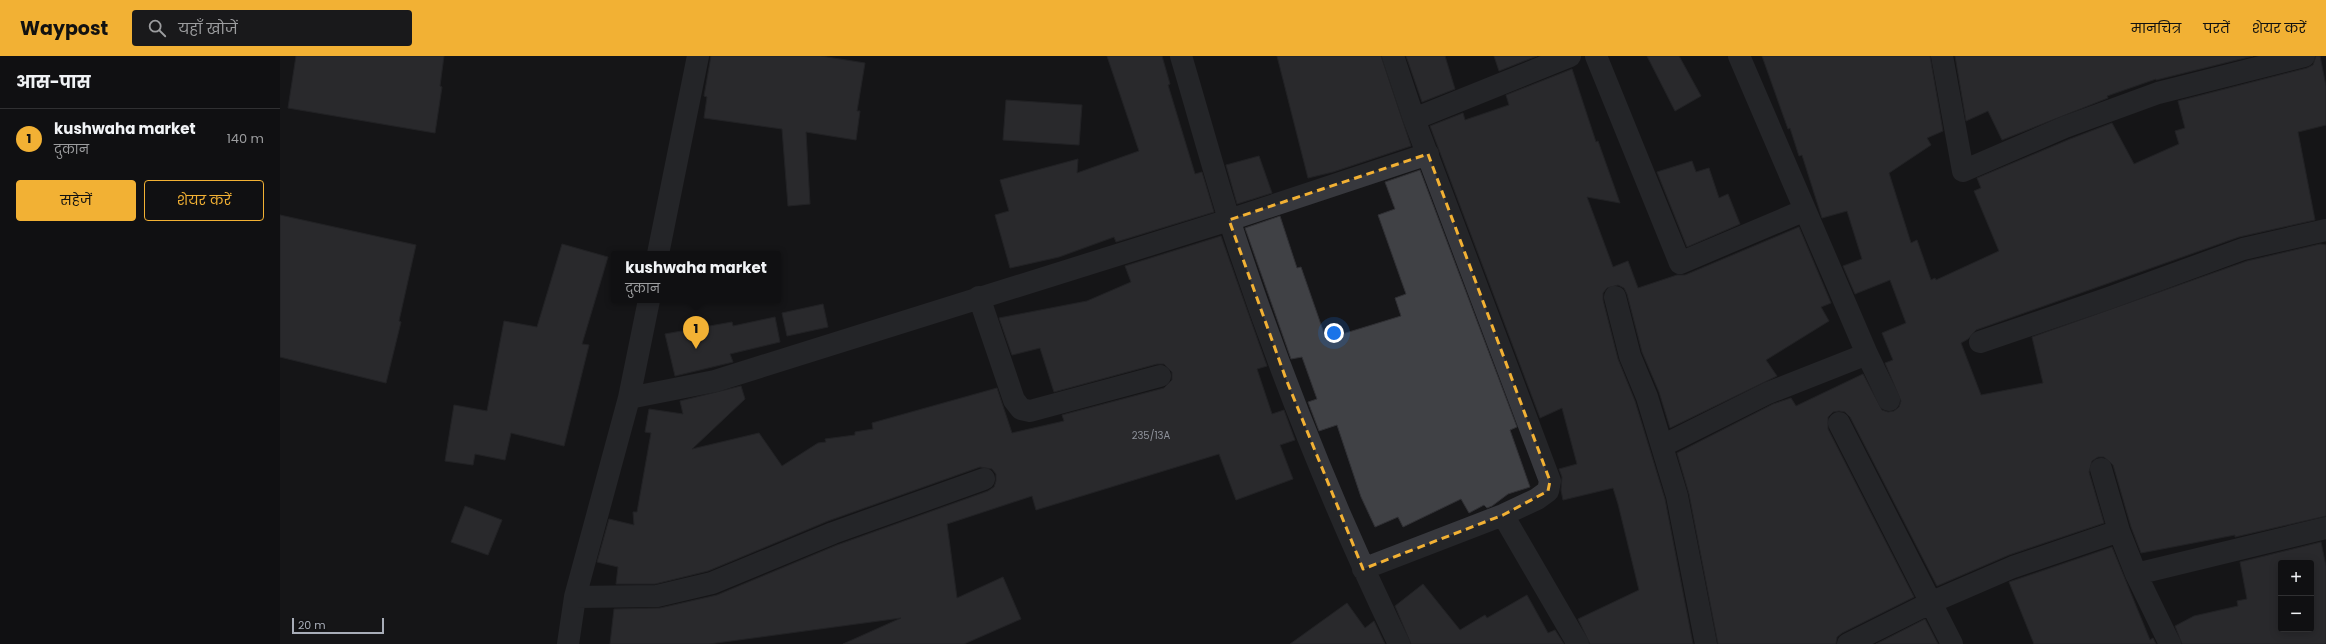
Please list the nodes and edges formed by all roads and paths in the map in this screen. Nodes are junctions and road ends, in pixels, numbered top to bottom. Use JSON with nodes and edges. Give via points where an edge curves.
{"nodes":[{"id":1,"x":698,"y":56,"type":"edge"},
{"id":2,"x":1181,"y":56,"type":"edge"},
{"id":3,"x":1393,"y":56,"type":"edge"},
{"id":4,"x":1570,"y":56,"type":"edge"},
{"id":5,"x":1596,"y":56,"type":"edge"},
{"id":6,"x":1739,"y":56,"type":"edge"},
{"id":7,"x":1942,"y":56,"type":"edge"},
{"id":8,"x":2304,"y":56,"type":"edge"},
{"id":9,"x":1414,"y":119,"type":"junction"},
{"id":10,"x":1428,"y":154,"type":"junction"},
{"id":11,"x":1805,"y":210,"type":"junction"},
{"id":12,"x":1230,"y":220,"type":"junction"},
{"id":13,"x":2326,"y":230,"type":"edge"},
{"id":14,"x":659,"y":251,"type":"edge"},
{"id":15,"x":979,"y":297,"type":"junction"},
{"id":16,"x":1615,"y":297,"type":"dead end"},
{"id":17,"x":648,"y":303,"type":"edge"},
{"id":18,"x":1980,"y":342,"type":"dead end"},
{"id":19,"x":1867,"y":354,"type":"junction"},
{"id":20,"x":1160,"y":376,"type":"dead end"},
{"id":21,"x":629,"y":398,"type":"junction"},
{"id":22,"x":1890,"y":400,"type":"dead end"},
{"id":23,"x":1839,"y":423,"type":"dead end"},
{"id":24,"x":1662,"y":446,"type":"junction"},
{"id":25,"x":2101,"y":469,"type":"dead end"},
{"id":26,"x":984,"y":479,"type":"dead end"},
{"id":27,"x":1503,"y":515,"type":"junction"},
{"id":28,"x":2326,"y":528,"type":"edge"},
{"id":29,"x":2119,"y":531,"type":"junction"},
{"id":30,"x":1363,"y":570,"type":"junction"},
{"id":31,"x":2136,"y":574,"type":"junction"},
{"id":32,"x":575,"y":597,"type":"junction"},
{"id":33,"x":1932,"y":602,"type":"junction"},
{"id":34,"x":568,"y":644,"type":"edge"},
{"id":35,"x":1399,"y":644,"type":"edge"},
{"id":36,"x":1578,"y":644,"type":"edge"},
{"id":37,"x":1706,"y":644,"type":"edge"},
{"id":38,"x":1848,"y":644,"type":"edge"},
{"id":39,"x":1952,"y":644,"type":"edge"},
{"id":40,"x":2170,"y":644,"type":"edge"}],
"edges":[{"from":1,"to":14,"type":"street"},
{"from":2,"to":12,"type":"street"},
{"from":3,"to":9,"type":"street"},
{"from":4,"to":9,"type":"street"},
{"from":5,"to":11,"type":"street","via":[[1680,263]]},
{"from":6,"to":11,"type":"street"},
{"from":7,"to":8,"type":"street","via":[[1963,171],[2065,127],[2158,93]]},
{"from":9,"to":10,"type":"street"},
{"from":10,"to":12,"type":"street"},
{"from":10,"to":27,"type":"street","via":[[1550,481],[1548,491],[1537,500]]},
{"from":11,"to":19,"type":"street"},
{"from":12,"to":15,"type":"street"},
{"from":12,"to":30,"type":"street","via":[[1286,379]]},
{"from":13,"to":18,"type":"street","via":[[2243,249]]},
{"from":15,"to":20,"type":"street","via":[[1014,400],[1021,409],[1030,411]]},
{"from":15,"to":21,"type":"street","via":[[715,381]]},
{"from":16,"to":24,"type":"street","via":[[1630,356],[1647,397]]},
{"from":17,"to":21,"type":"street"},
{"from":19,"to":22,"type":"street"},
{"from":19,"to":24,"type":"street","via":[[1768,393]]},
{"from":21,"to":32,"type":"street"},
{"from":23,"to":33,"type":"street"},
{"from":24,"to":37,"type":"street","via":[[1677,496]]},
{"from":25,"to":29,"type":"street"},
{"from":26,"to":32,"type":"street","via":[[833,533],[712,583],[657,596]]},
{"from":27,"to":30,"type":"street"},
{"from":27,"to":36,"type":"street"},
{"from":28,"to":31,"type":"street"},
{"from":29,"to":31,"type":"street"},
{"from":29,"to":33,"type":"street","via":[[2013,566]]},
{"from":30,"to":35,"type":"street"},
{"from":31,"to":40,"type":"street"},
{"from":32,"to":34,"type":"street"},
{"from":33,"to":38,"type":"street"},
{"from":33,"to":39,"type":"street"}]}
